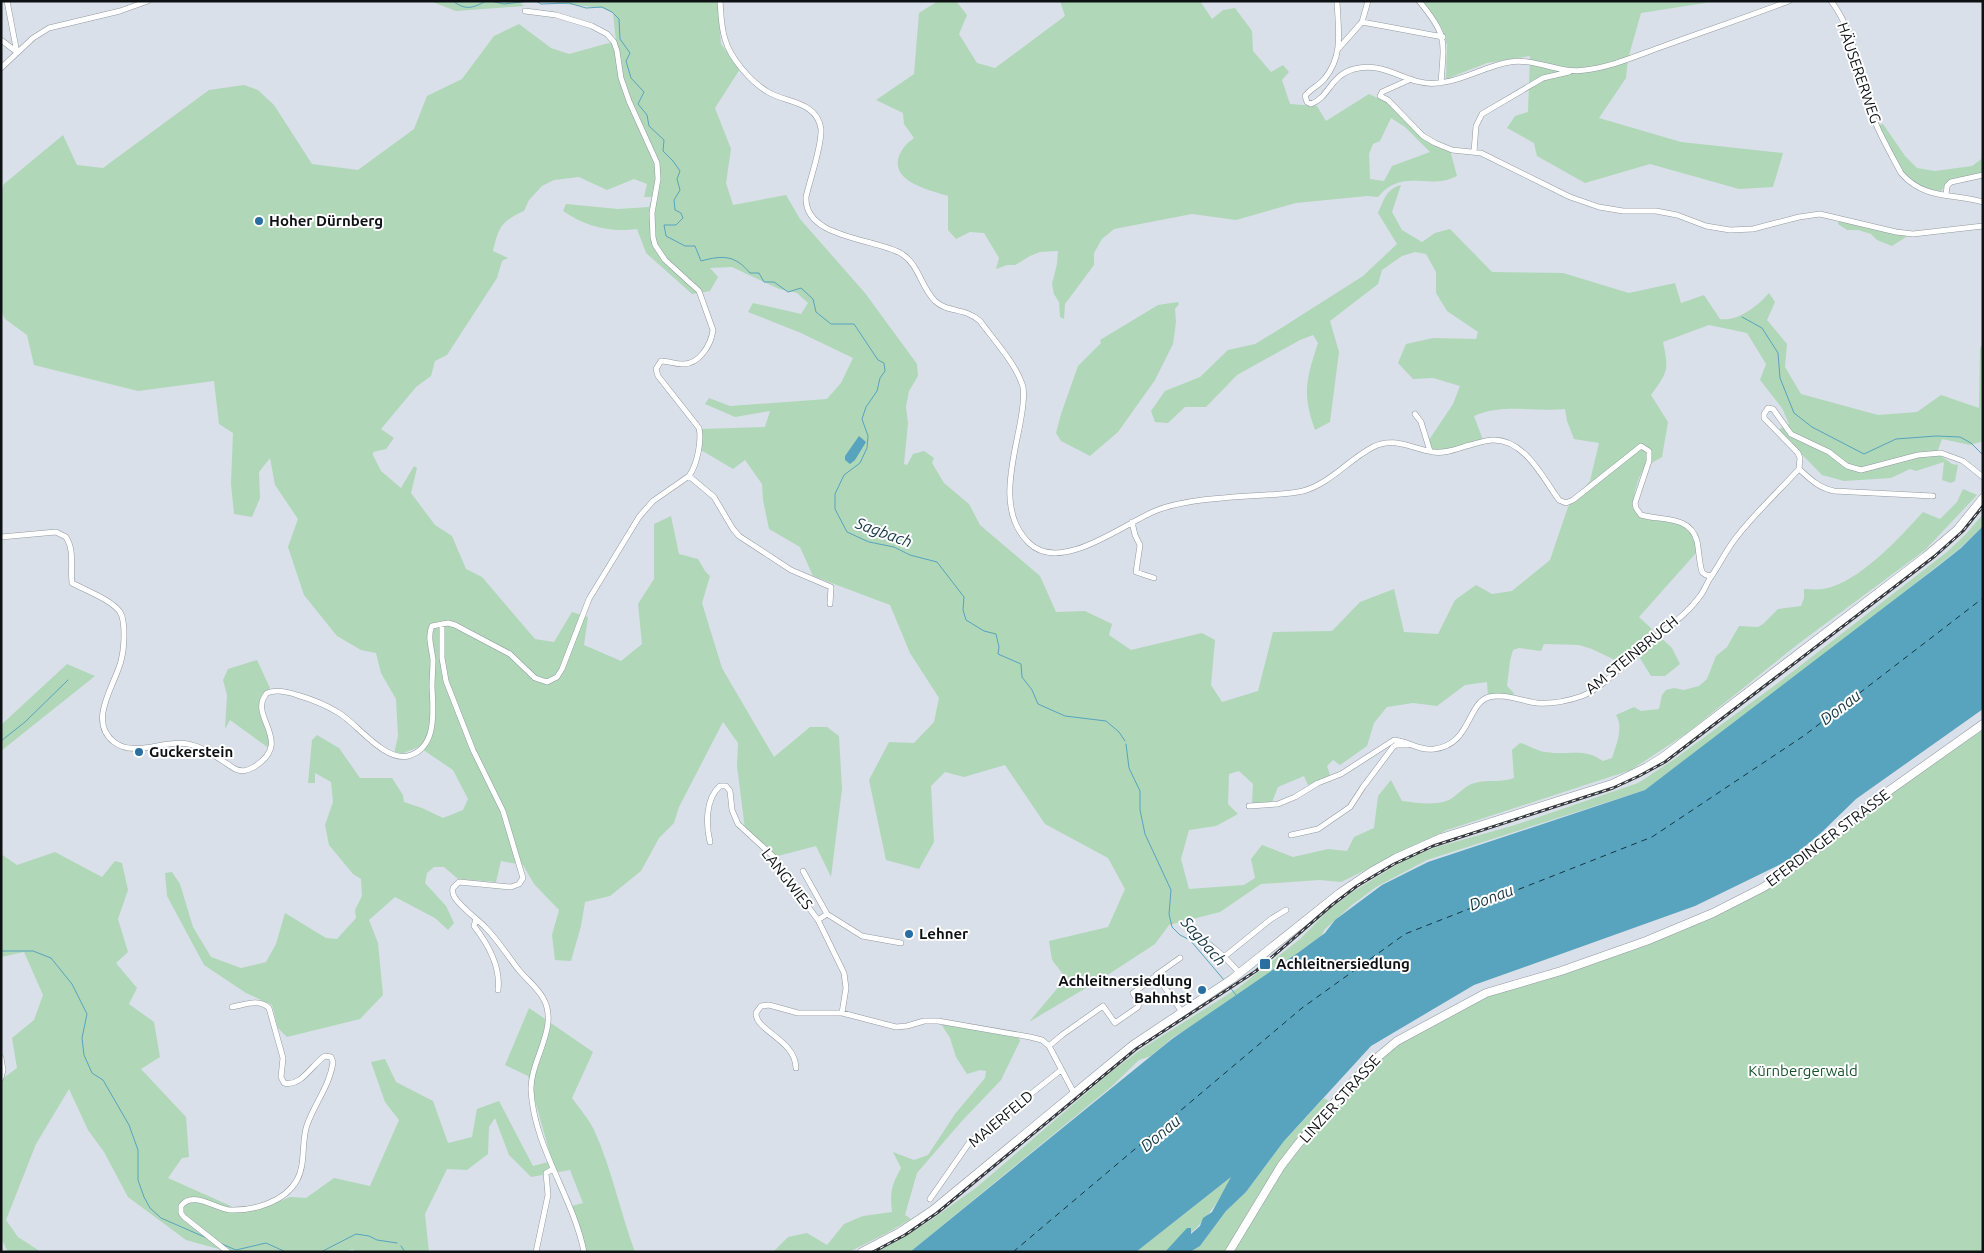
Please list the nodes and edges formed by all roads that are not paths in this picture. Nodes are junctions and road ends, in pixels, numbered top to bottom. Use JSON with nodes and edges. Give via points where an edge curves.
{"nodes":[{"id":1,"x":7,"y":1,"type":"edge"},
{"id":2,"x":148,"y":1,"type":"edge"},
{"id":3,"x":720,"y":1,"type":"edge"},
{"id":4,"x":1337,"y":1,"type":"edge"},
{"id":5,"x":1368,"y":1,"type":"edge"},
{"id":6,"x":1420,"y":1,"type":"edge"},
{"id":7,"x":1788,"y":1,"type":"edge"},
{"id":8,"x":1831,"y":1,"type":"edge"},
{"id":9,"x":525,"y":11,"type":"dead end"},
{"id":10,"x":1362,"y":22,"type":"junction"},
{"id":11,"x":1443,"y":37,"type":"junction"},
{"id":12,"x":1,"y":40,"type":"edge"},
{"id":13,"x":1339,"y":48,"type":"junction"},
{"id":14,"x":17,"y":53,"type":"junction"},
{"id":15,"x":1,"y":68,"type":"edge"},
{"id":16,"x":1575,"y":71,"type":"junction"},
{"id":17,"x":1411,"y":79,"type":"junction"},
{"id":18,"x":1441,"y":83,"type":"junction"},
{"id":19,"x":1474,"y":152,"type":"junction"},
{"id":20,"x":1983,"y":174,"type":"edge"},
{"id":21,"x":1946,"y":195,"type":"junction"},
{"id":22,"x":1983,"y":202,"type":"edge"},
{"id":23,"x":1983,"y":226,"type":"edge"},
{"id":24,"x":1415,"y":414,"type":"dead end"},
{"id":25,"x":1430,"y":451,"type":"junction"},
{"id":26,"x":1800,"y":469,"type":"junction"},
{"id":27,"x":689,"y":476,"type":"junction"},
{"id":28,"x":1983,"y":478,"type":"edge"},
{"id":29,"x":1933,"y":496,"type":"dead end"},
{"id":30,"x":1983,"y":498,"type":"edge"},
{"id":31,"x":1132,"y":522,"type":"junction"},
{"id":32,"x":1,"y":537,"type":"edge"},
{"id":33,"x":1711,"y":576,"type":"junction"},
{"id":34,"x":1154,"y":578,"type":"dead end"},
{"id":35,"x":830,"y":604,"type":"dead end"},
{"id":36,"x":442,"y":624,"type":"junction"},
{"id":37,"x":1983,"y":724,"type":"edge"},
{"id":38,"x":1409,"y":745,"type":"junction"},
{"id":39,"x":1249,"y":806,"type":"dead end"},
{"id":40,"x":1291,"y":835,"type":"dead end"},
{"id":41,"x":710,"y":842,"type":"dead end"},
{"id":42,"x":803,"y":871,"type":"dead end"},
{"id":43,"x":1286,"y":910,"type":"dead end"},
{"id":44,"x":827,"y":914,"type":"junction"},
{"id":45,"x":476,"y":919,"type":"junction"},
{"id":46,"x":818,"y":920,"type":"junction"},
{"id":47,"x":1191,"y":934,"type":"dead end"},
{"id":48,"x":901,"y":943,"type":"dead end"},
{"id":49,"x":1180,"y":958,"type":"dead end"},
{"id":50,"x":1224,"y":958,"type":"junction"},
{"id":51,"x":1240,"y":974,"type":"junction"},
{"id":52,"x":1153,"y":978,"type":"dead end"},
{"id":53,"x":1521,"y":982,"type":"joint"},
{"id":54,"x":498,"y":990,"type":"dead end"},
{"id":55,"x":232,"y":1007,"type":"dead end"},
{"id":56,"x":1182,"y":1012,"type":"junction"},
{"id":57,"x":842,"y":1013,"type":"junction"},
{"id":58,"x":1049,"y":1046,"type":"junction"},
{"id":59,"x":1,"y":1058,"type":"edge"},
{"id":60,"x":796,"y":1068,"type":"dead end"},
{"id":61,"x":1061,"y":1070,"type":"junction"},
{"id":62,"x":1,"y":1078,"type":"edge"},
{"id":63,"x":1074,"y":1093,"type":"junction"},
{"id":64,"x":553,"y":1169,"type":"junction"},
{"id":65,"x":930,"y":1199,"type":"dead end"},
{"id":66,"x":228,"y":1252,"type":"edge"},
{"id":67,"x":536,"y":1252,"type":"edge"},
{"id":68,"x":584,"y":1252,"type":"edge"},
{"id":69,"x":862,"y":1252,"type":"edge"},
{"id":70,"x":1229,"y":1252,"type":"edge"}],
"edges":[{"from":1,"to":14,"type":"street"},
{"from":2,"to":14,"type":"street","via":[[49,28]]},
{"from":3,"to":31,"type":"street","via":[[724,39],[731,54],[762,88],[804,105],[819,124],[820,140],[806,196],[812,216],[832,231],[894,250],[909,259],[934,300],[944,307],[968,312],[980,321],[1019,377],[1024,399],[1009,494],[1014,518],[1024,538],[1041,551],[1063,552],[1088,545]]},
{"from":4,"to":13,"type":"street"},
{"from":5,"to":10,"type":"street"},
{"from":6,"to":11,"type":"street","via":[[1434,18]]},
{"from":7,"to":16,"type":"street","via":[[1628,59]]},
{"from":8,"to":21,"type":"street","name":"HÄUSERERWEG","via":[[1850,38],[1874,121],[1901,173],[1922,191]]},
{"from":9,"to":27,"type":"street","via":[[586,24],[610,37],[616,46],[629,101],[656,158],[658,174],[652,223],[655,245],[665,260],[699,290],[713,330],[706,349],[697,358],[686,364],[661,361],[656,369],[658,376],[699,428],[698,450]]},
{"from":10,"to":11,"type":"street"},
{"from":10,"to":13,"type":"street"},
{"from":11,"to":18,"type":"street"},
{"from":12,"to":14,"type":"street"},
{"from":13,"to":17,"type":"street","via":[[1325,78],[1305,96],[1307,102],[1311,104],[1318,100],[1340,74],[1368,66]]},
{"from":14,"to":15,"type":"street"},
{"from":16,"to":18,"type":"street","via":[[1532,62],[1515,62]]},
{"from":16,"to":19,"type":"street","via":[[1543,78],[1482,114],[1476,126]]},
{"from":17,"to":18,"type":"street"},
{"from":17,"to":19,"type":"street","via":[[1382,92],[1380,96],[1388,100],[1423,136],[1452,150]]},
{"from":19,"to":23,"type":"street","via":[[1582,202],[1617,211],[1667,213],[1715,228],[1754,229],[1820,214],[1913,234]]},
{"from":20,"to":21,"type":"street","via":[[1951,182]]},
{"from":21,"to":22,"type":"street","name":"HÄUSERERWEG"},
{"from":24,"to":25,"type":"street","via":[[1421,422]]},
{"from":25,"to":31,"type":"street","via":[[1399,443],[1384,443],[1374,446],[1332,477],[1304,490],[1176,504]]},
{"from":25,"to":33,"type":"street","via":[[1450,451],[1494,440],[1508,443],[1528,457],[1559,500],[1566,503],[1637,448],[1646,448],[1649,461],[1636,508],[1641,514],[1675,520],[1691,528],[1702,572]]},
{"from":26,"to":28,"type":"street","via":[[1798,453],[1764,418],[1768,408],[1774,410],[1791,434],[1829,452],[1847,466],[1861,470],[1918,455],[1941,453],[1963,461]]},
{"from":26,"to":29,"type":"street","via":[[1824,490]]},
{"from":26,"to":33,"type":"street","name":"AM STEINBRUCH","via":[[1736,538]]},
{"from":27,"to":35,"type":"street","via":[[714,497],[739,536],[796,573],[832,586]]},
{"from":27,"to":36,"type":"street","via":[[653,501],[639,517],[593,590],[562,669],[554,680],[538,680],[510,654],[452,623]]},
{"from":30,"to":51,"type":"main road","via":[[1957,530],[1925,557],[1648,767],[1612,784],[1449,836],[1396,858],[1350,885]]},
{"from":31,"to":34,"type":"street","via":[[1140,545],[1136,572]]},
{"from":32,"to":36,"type":"street","via":[[56,532],[66,536],[72,551],[72,583],[113,605],[121,613],[124,627],[121,660],[102,716],[111,740],[132,749],[188,744],[242,771],[257,765],[271,752],[262,702],[267,693],[274,691],[298,695],[338,712],[392,755],[406,757],[419,750],[427,742],[432,725],[430,632],[434,625]]},
{"from":33,"to":38,"type":"street","name":"AM STEINBRUCH","via":[[1694,604],[1590,692],[1554,703],[1492,696],[1479,704],[1454,742],[1434,749]]},
{"from":36,"to":45,"type":"street","via":[[446,681],[473,750],[503,811],[523,875],[521,883],[514,886],[462,882],[454,886],[452,893],[455,898]]},
{"from":37,"to":53,"type":"main road","name":"EFERDINGER STRASSE","via":[[1876,800],[1802,861],[1764,887],[1646,941]]},
{"from":38,"to":39,"type":"street","name":"AM STEINBRUCH","via":[[1394,740],[1341,774],[1295,797],[1278,804]]},
{"from":38,"to":40,"type":"street","via":[[1392,747],[1346,811],[1318,829]]},
{"from":41,"to":46,"type":"street","name":"LANGWIES","via":[[707,817],[715,792],[724,786],[730,791],[732,810],[738,824],[774,857]]},
{"from":42,"to":44,"type":"street"},
{"from":43,"to":50,"type":"street"},
{"from":44,"to":46,"type":"street"},
{"from":44,"to":48,"type":"street","via":[[862,936]]},
{"from":45,"to":54,"type":"street","via":[[474,926],[486,942],[494,962]]},
{"from":45,"to":64,"type":"street","via":[[539,992],[547,1008],[547,1025],[531,1088],[536,1122]]},
{"from":46,"to":57,"type":"street","name":"LANGWIES","via":[[844,973],[846,988]]},
{"from":47,"to":50,"type":"street"},
{"from":49,"to":56,"type":"street","via":[[1156,975]]},
{"from":50,"to":51,"type":"street"},
{"from":51,"to":56,"type":"main road"},
{"from":52,"to":58,"type":"street","via":[[1132,993],[1138,1006],[1114,1022],[1103,1006]]},
{"from":53,"to":70,"type":"main road","name":"LINZER STRASSE","via":[[1486,993],[1455,1008],[1407,1035],[1374,1059],[1281,1166]]},
{"from":55,"to":66,"type":"street","via":[[257,1002],[268,1008],[283,1058],[281,1077],[284,1083],[298,1080],[325,1056],[331,1057],[333,1062],[324,1092],[306,1127],[301,1168],[294,1185],[271,1203],[260,1206],[226,1210],[193,1200],[181,1206],[184,1217]]},
{"from":56,"to":63,"type":"main road","via":[[1133,1045]]},
{"from":57,"to":58,"type":"street","via":[[896,1027],[932,1020],[1037,1038]]},
{"from":57,"to":60,"type":"street","via":[[798,1013],[766,1005],[757,1010],[758,1021],[790,1049]]},
{"from":58,"to":61,"type":"street"},
{"from":59,"to":62,"type":"street"},
{"from":61,"to":63,"type":"street"},
{"from":61,"to":65,"type":"street","name":"MAIERFELD","via":[[969,1144]]},
{"from":63,"to":69,"type":"main road","via":[[933,1210]]},
{"from":64,"to":67,"type":"street","via":[[546,1174],[548,1195]]},
{"from":64,"to":68,"type":"street"}]}
